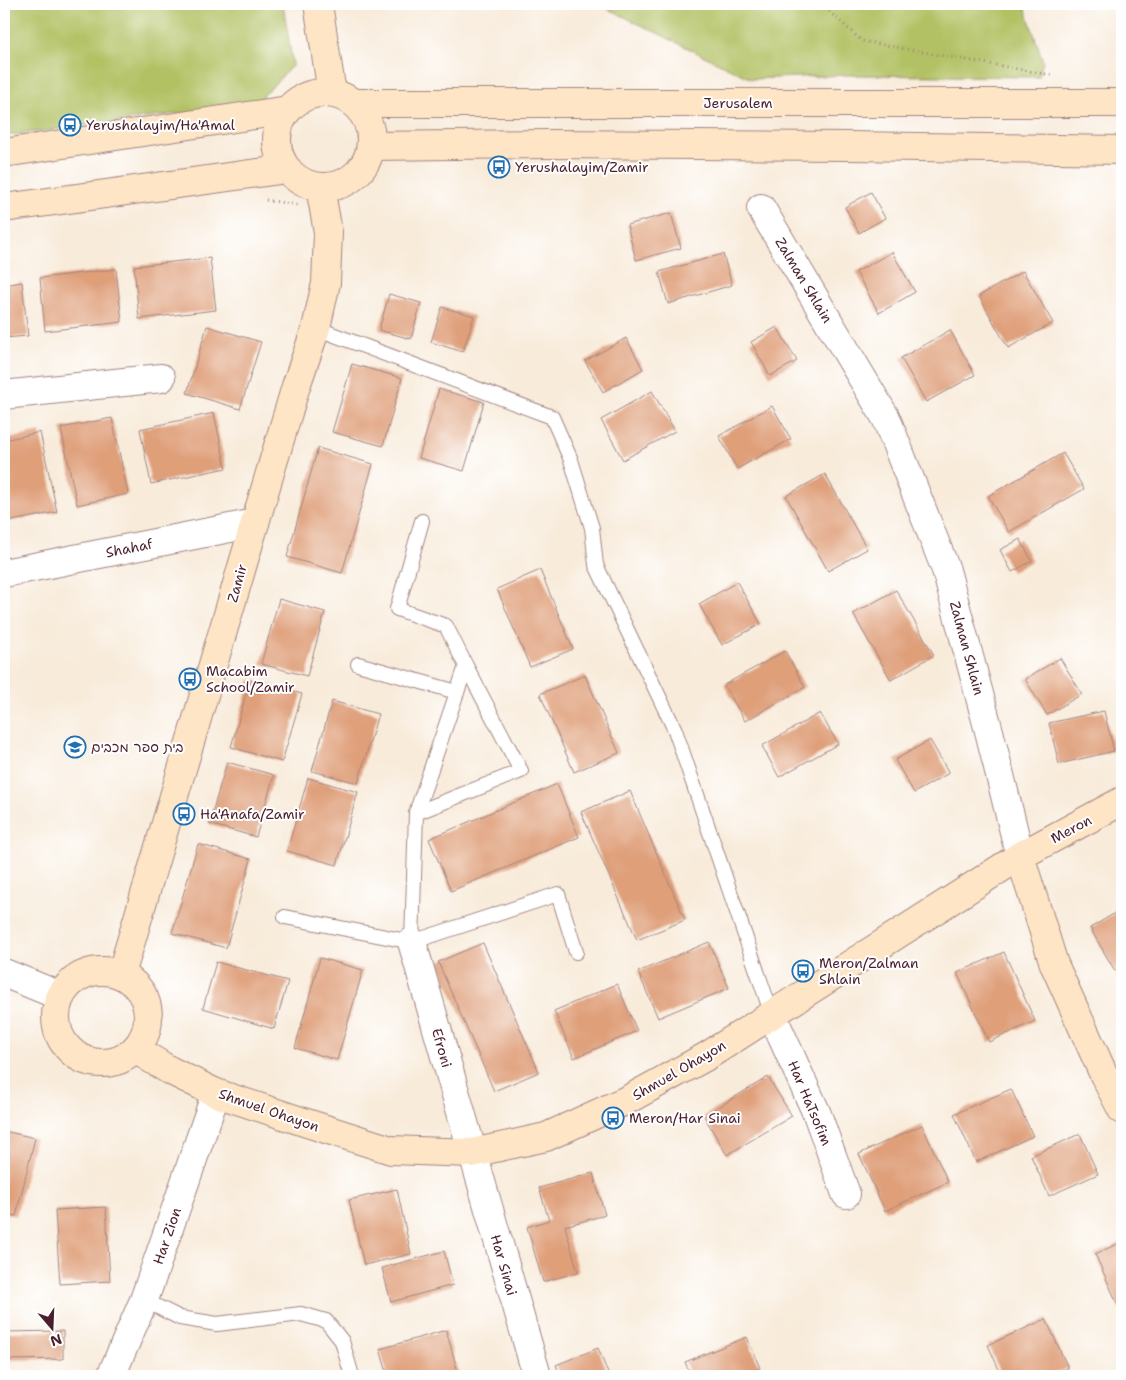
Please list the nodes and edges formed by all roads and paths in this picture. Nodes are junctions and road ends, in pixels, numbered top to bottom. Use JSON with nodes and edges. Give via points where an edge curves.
{"nodes":[{"id":1,"x":318,"y":4,"type":"edge"},
{"id":2,"x":823,"y":4,"type":"edge"},
{"id":3,"x":1055,"y":76,"type":"dead end"},
{"id":4,"x":343,"y":98,"type":"junction"},
{"id":5,"x":1122,"y":104,"type":"edge"},
{"id":6,"x":288,"y":110,"type":"junction"},
{"id":7,"x":372,"y":146,"type":"junction"},
{"id":8,"x":1122,"y":150,"type":"edge"},
{"id":9,"x":4,"y":153,"type":"edge"},
{"id":10,"x":287,"y":169,"type":"junction"},
{"id":11,"x":320,"y":187,"type":"junction"},
{"id":12,"x":4,"y":208,"type":"edge"},
{"id":13,"x":761,"y":208,"type":"dead end"},
{"id":14,"x":316,"y":328,"type":"junction"},
{"id":15,"x":161,"y":378,"type":"dead end"},
{"id":16,"x":4,"y":395,"type":"edge"},
{"id":17,"x":422,"y":521,"type":"dead end"},
{"id":18,"x":255,"y":523,"type":"junction"},
{"id":19,"x":4,"y":574,"type":"edge"},
{"id":20,"x":358,"y":664,"type":"dead end"},
{"id":21,"x":466,"y":666,"type":"junction"},
{"id":22,"x":457,"y":692,"type":"junction"},
{"id":23,"x":1122,"y":801,"type":"edge"},
{"id":24,"x":416,"y":813,"type":"junction"},
{"id":25,"x":1020,"y":856,"type":"junction"},
{"id":26,"x":285,"y":917,"type":"dead end"},
{"id":27,"x":412,"y":942,"type":"junction"},
{"id":28,"x":576,"y":952,"type":"dead end"},
{"id":29,"x":4,"y":973,"type":"edge"},
{"id":30,"x":121,"y":975,"type":"junction"},
{"id":31,"x":60,"y":996,"type":"junction"},
{"id":32,"x":772,"y":1015,"type":"junction"},
{"id":33,"x":136,"y":1049,"type":"junction"},
{"id":34,"x":216,"y":1092,"type":"junction"},
{"id":35,"x":1122,"y":1110,"type":"edge"},
{"id":36,"x":472,"y":1153,"type":"junction"},
{"id":37,"x":846,"y":1194,"type":"dead end"},
{"id":38,"x":144,"y":1300,"type":"junction"},
{"id":39,"x":111,"y":1376,"type":"edge"},
{"id":40,"x":352,"y":1376,"type":"edge"},
{"id":41,"x":536,"y":1376,"type":"edge"}],
"edges":[{"from":1,"to":4,"type":"street"},
{"from":2,"to":3,"type":"path","via":[[862,41]]},
{"from":4,"to":5,"type":"street","name":"Jerusalem"},
{"from":4,"to":6,"type":"street","via":[[315,94]]},
{"from":4,"to":7,"type":"street","via":[[364,115],[371,130]]},
{"from":6,"to":9,"type":"street"},
{"from":6,"to":10,"type":"street","via":[[280,124],[277,139]]},
{"from":7,"to":8,"type":"street","via":[[557,144]]},
{"from":7,"to":11,"type":"street","via":[[359,172],[348,181]]},
{"from":10,"to":11,"type":"street","via":[[296,178]]},
{"from":10,"to":12,"type":"street"},
{"from":11,"to":14,"type":"street","name":"Zamir","via":[[328,232],[326,283]]},
{"from":13,"to":25,"type":"street","name":"Zalman Shlain","via":[[890,427],[946,570]]},
{"from":14,"to":18,"type":"street","name":"Zamir"},
{"from":14,"to":32,"type":"lane","via":[[552,416],[571,460],[592,528],[596,565],[675,730]]},
{"from":15,"to":16,"type":"street"},
{"from":17,"to":21,"type":"lane","via":[[397,609],[446,626]]},
{"from":18,"to":19,"type":"street","name":"Shahaf"},
{"from":18,"to":30,"type":"street","name":"Zamir"},
{"from":20,"to":22,"type":"lane"},
{"from":21,"to":22,"type":"lane"},
{"from":21,"to":24,"type":"lane","via":[[521,771]]},
{"from":22,"to":24,"type":"lane"},
{"from":23,"to":25,"type":"street","name":"Meron"},
{"from":24,"to":27,"type":"lane"},
{"from":25,"to":32,"type":"street","name":"Shmuel Ohayon"},
{"from":25,"to":35,"type":"street","name":"Zalman Shlain","via":[[1054,964]]},
{"from":26,"to":27,"type":"lane"},
{"from":27,"to":28,"type":"lane","via":[[558,894]]},
{"from":27,"to":36,"type":"street","name":"Efroni"},
{"from":29,"to":31,"type":"street"},
{"from":30,"to":31,"type":"street","via":[[104,971],[86,974],[71,982]]},
{"from":30,"to":33,"type":"street","via":[[133,983],[147,1008],[148,1023]]},
{"from":31,"to":33,"type":"street","via":[[55,1012],[57,1028],[63,1044],[75,1055],[90,1062],[106,1063]]},
{"from":32,"to":36,"type":"street","name":"Shmuel Ohayon","via":[[627,1100],[546,1137]]},
{"from":32,"to":37,"type":"street","name":"Har HaTsofim","via":[[817,1114]]},
{"from":33,"to":34,"type":"street","name":"Shmuel Ohayon","via":[[169,1070]]},
{"from":34,"to":36,"type":"street","name":"Shmuel Ohayon","via":[[392,1150]]},
{"from":34,"to":38,"type":"street","name":"Har Zion"},
{"from":36,"to":41,"type":"street","name":"Har Sinai"},
{"from":38,"to":39,"type":"street","name":"Har Zion"},
{"from":38,"to":40,"type":"lane","via":[[180,1318],[217,1324],[301,1314],[326,1321],[342,1341]]}]}
